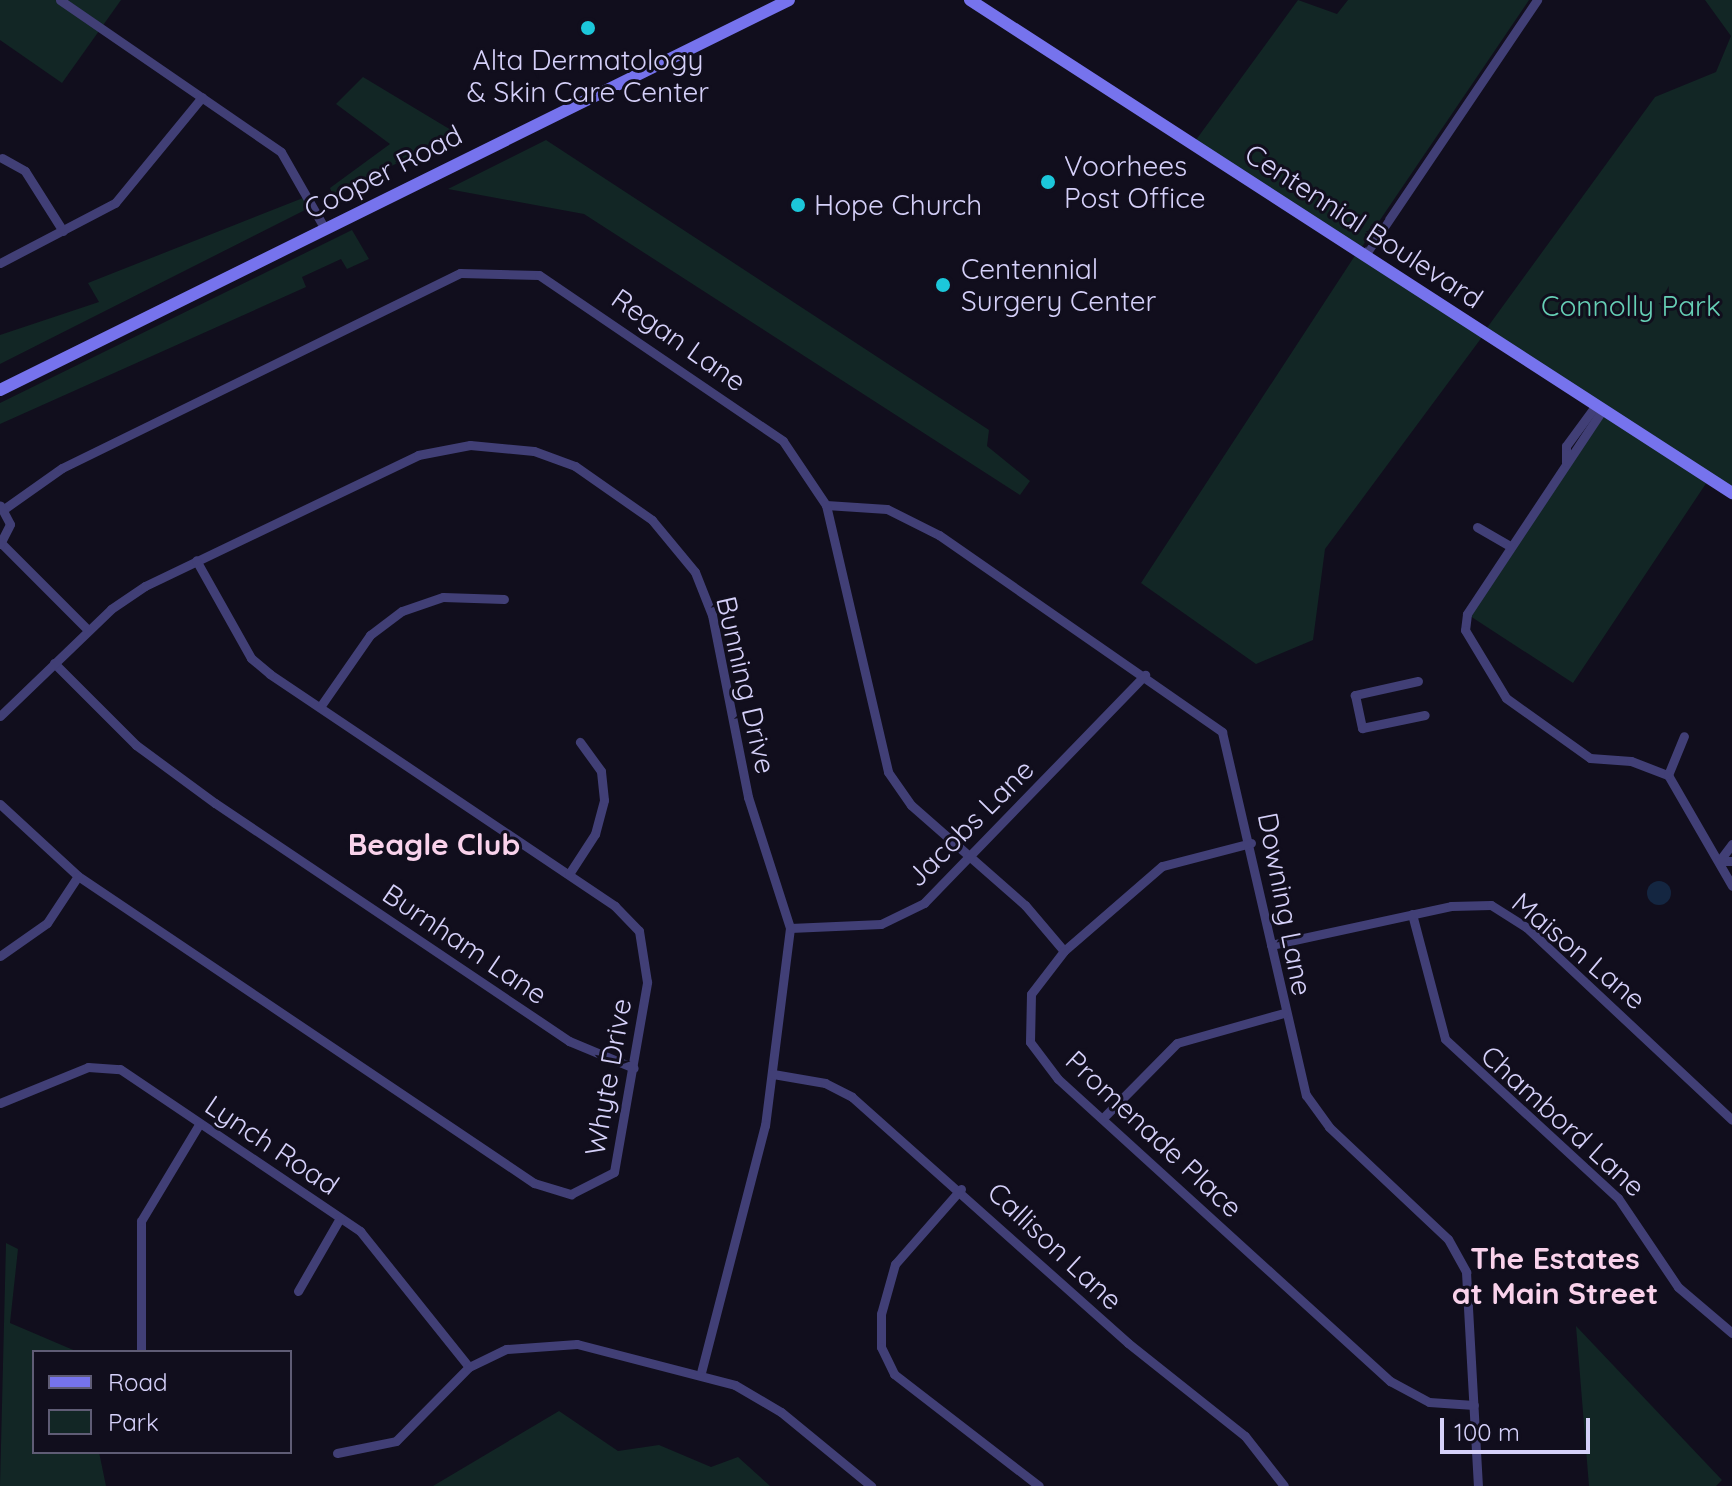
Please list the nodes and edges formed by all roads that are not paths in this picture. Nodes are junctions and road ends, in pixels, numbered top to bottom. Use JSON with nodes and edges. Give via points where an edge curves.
{"nodes":[{"id":1,"x":60,"y":0,"type":"edge"},
{"id":2,"x":789,"y":0,"type":"edge"},
{"id":3,"x":970,"y":0,"type":"edge"},
{"id":4,"x":1537,"y":0,"type":"edge"},
{"id":5,"x":202,"y":97,"type":"junction"},
{"id":6,"x":2,"y":158,"type":"edge"},
{"id":7,"x":325,"y":229,"type":"junction"},
{"id":8,"x":63,"y":231,"type":"junction"},
{"id":9,"x":1365,"y":255,"type":"junction"},
{"id":10,"x":0,"y":263,"type":"edge"},
{"id":11,"x":0,"y":390,"type":"edge"},
{"id":12,"x":1599,"y":407,"type":"junction"},
{"id":13,"x":1732,"y":493,"type":"edge"},
{"id":14,"x":826,"y":505,"type":"junction"},
{"id":15,"x":2,"y":507,"type":"edge"},
{"id":16,"x":1477,"y":527,"type":"dead end"},
{"id":17,"x":0,"y":544,"type":"edge"},
{"id":18,"x":1511,"y":547,"type":"junction"},
{"id":19,"x":196,"y":560,"type":"junction"},
{"id":20,"x":504,"y":599,"type":"dead end"},
{"id":21,"x":88,"y":630,"type":"junction"},
{"id":22,"x":54,"y":663,"type":"junction"},
{"id":23,"x":1145,"y":675,"type":"junction"},
{"id":24,"x":1418,"y":681,"type":"dead end"},
{"id":25,"x":320,"y":707,"type":"junction"},
{"id":26,"x":1425,"y":715,"type":"dead end"},
{"id":27,"x":0,"y":716,"type":"edge"},
{"id":28,"x":1684,"y":736,"type":"dead end"},
{"id":29,"x":580,"y":742,"type":"dead end"},
{"id":30,"x":1668,"y":775,"type":"junction"},
{"id":31,"x":0,"y":804,"type":"edge"},
{"id":32,"x":1251,"y":843,"type":"junction"},
{"id":33,"x":1732,"y":844,"type":"edge"},
{"id":34,"x":967,"y":858,"type":"junction"},
{"id":35,"x":1719,"y":861,"type":"junction"},
{"id":36,"x":1732,"y":861,"type":"edge"},
{"id":37,"x":569,"y":874,"type":"junction"},
{"id":38,"x":78,"y":876,"type":"junction"},
{"id":39,"x":1732,"y":886,"type":"edge"},
{"id":40,"x":1412,"y":914,"type":"junction"},
{"id":41,"x":790,"y":928,"type":"junction"},
{"id":42,"x":1271,"y":945,"type":"junction"},
{"id":43,"x":1064,"y":951,"type":"junction"},
{"id":44,"x":0,"y":956,"type":"edge"},
{"id":45,"x":1284,"y":1013,"type":"junction"},
{"id":46,"x":634,"y":1068,"type":"junction"},
{"id":47,"x":773,"y":1074,"type":"junction"},
{"id":48,"x":0,"y":1103,"type":"edge"},
{"id":49,"x":1103,"y":1118,"type":"junction"},
{"id":50,"x":1732,"y":1120,"type":"edge"},
{"id":51,"x":200,"y":1123,"type":"junction"},
{"id":52,"x":961,"y":1189,"type":"junction"},
{"id":53,"x":340,"y":1218,"type":"junction"},
{"id":54,"x":298,"y":1291,"type":"dead end"},
{"id":55,"x":1732,"y":1333,"type":"edge"},
{"id":56,"x":141,"y":1350,"type":"edge"},
{"id":57,"x":469,"y":1367,"type":"junction"},
{"id":58,"x":701,"y":1373,"type":"junction"},
{"id":59,"x":1474,"y":1405,"type":"junction"},
{"id":60,"x":337,"y":1453,"type":"dead end"},
{"id":61,"x":871,"y":1486,"type":"edge"},
{"id":62,"x":1039,"y":1486,"type":"edge"},
{"id":63,"x":1284,"y":1486,"type":"edge"},
{"id":64,"x":1478,"y":1486,"type":"edge"}],
"edges":[{"from":1,"to":5,"type":"street"},
{"from":2,"to":7,"type":"main road","name":"Cooper Road"},
{"from":3,"to":9,"type":"main road","name":"Centennial Boulevard"},
{"from":4,"to":9,"type":"street"},
{"from":5,"to":7,"type":"street","via":[[281,152]]},
{"from":5,"to":8,"type":"street","via":[[141,179]]},
{"from":6,"to":8,"type":"street","via":[[25,171]]},
{"from":7,"to":11,"type":"main road","name":"Cooper Road"},
{"from":8,"to":10,"type":"street"},
{"from":9,"to":12,"type":"main road","name":"Centennial Boulevard"},
{"from":12,"to":13,"type":"main road","name":"Centennial Boulevard"},
{"from":12,"to":18,"type":"street","via":[[1566,446],[1566,465]]},
{"from":14,"to":15,"type":"street","name":"Regan Lane","via":[[783,441],[682,366],[539,275],[491,269],[460,273],[62,468]]},
{"from":14,"to":23,"type":"street","name":"Downing Lane","via":[[901,513]]},
{"from":14,"to":34,"type":"street","name":"Regan Lane","via":[[888,772]]},
{"from":15,"to":17,"type":"street","via":[[10,524]]},
{"from":16,"to":18,"type":"street"},
{"from":17,"to":21,"type":"street"},
{"from":18,"to":30,"type":"street","via":[[1467,614],[1465,630],[1506,698],[1590,758],[1631,761]]},
{"from":19,"to":21,"type":"street","name":"Bunning Drive"},
{"from":19,"to":25,"type":"street","name":"Whyte Drive","via":[[251,658]]},
{"from":19,"to":41,"type":"street","name":"Bunning Drive","via":[[418,455],[489,445],[575,466],[652,520],[695,572],[712,615],[748,797]]},
{"from":20,"to":25,"type":"street","via":[[443,597],[402,611],[370,635]]},
{"from":21,"to":22,"type":"street","name":"Bunning Drive"},
{"from":22,"to":27,"type":"street","name":"Bunning Drive"},
{"from":22,"to":46,"type":"street","name":"Burnham Lane","via":[[136,745],[215,803],[569,1041]]},
{"from":23,"to":32,"type":"street","name":"Downing Lane","via":[[1222,732]]},
{"from":23,"to":34,"type":"street","name":"Jacobs Lane"},
{"from":24,"to":26,"type":"street","via":[[1355,695],[1362,728]]},
{"from":25,"to":37,"type":"street","name":"Whyte Drive"},
{"from":28,"to":30,"type":"street"},
{"from":29,"to":37,"type":"street","via":[[601,771],[604,800],[595,834]]},
{"from":30,"to":35,"type":"street"},
{"from":31,"to":38,"type":"street","name":"Whyte Drive"},
{"from":32,"to":42,"type":"street","name":"Downing Lane"},
{"from":32,"to":43,"type":"street","name":"Promenade Place","via":[[1162,866]]},
{"from":33,"to":35,"type":"street"},
{"from":34,"to":41,"type":"street","name":"Jacobs Lane","via":[[904,916],[865,926]]},
{"from":34,"to":43,"type":"street","name":"Regan Lane","via":[[1025,905]]},
{"from":35,"to":36,"type":"street"},
{"from":35,"to":39,"type":"street"},
{"from":37,"to":46,"type":"street","name":"Whyte Drive","via":[[630,919],[644,941],[647,982]]},
{"from":38,"to":44,"type":"street","via":[[47,923]]},
{"from":38,"to":46,"type":"street","name":"Whyte Drive","via":[[534,1183],[562,1193],[597,1187],[619,1164]]},
{"from":40,"to":42,"type":"street","name":"Maison Lane"},
{"from":40,"to":50,"type":"street","name":"Maison Lane","via":[[1471,903],[1510,914]]},
{"from":40,"to":55,"type":"street","name":"Chambord Lane","via":[[1445,1039],[1618,1198],[1678,1287]]},
{"from":41,"to":47,"type":"street","name":"Bunning Drive"},
{"from":42,"to":45,"type":"street","name":"Downing Lane"},
{"from":43,"to":49,"type":"street","name":"Promenade Place","via":[[1031,994],[1030,1042]]},
{"from":45,"to":49,"type":"street","via":[[1177,1043]]},
{"from":45,"to":59,"type":"street","name":"Downing Lane","via":[[1314,1111],[1458,1255],[1470,1291]]},
{"from":47,"to":52,"type":"street","name":"Callison Lane","via":[[845,1093]]},
{"from":47,"to":58,"type":"street","name":"Bunning Drive"},
{"from":48,"to":51,"type":"street","name":"Lynch Road","via":[[101,1065],[120,1069]]},
{"from":49,"to":59,"type":"street","name":"Promenade Place","via":[[1390,1381],[1429,1402]]},
{"from":51,"to":53,"type":"street","name":"Lynch Road"},
{"from":51,"to":56,"type":"street","via":[[141,1221]]},
{"from":52,"to":62,"type":"street","via":[[895,1264],[881,1314],[881,1347],[894,1374]]},
{"from":52,"to":63,"type":"street","name":"Callison Lane","via":[[1128,1343],[1245,1436]]},
{"from":53,"to":54,"type":"street"},
{"from":53,"to":57,"type":"street","name":"Lynch Road","via":[[388,1260]]},
{"from":57,"to":58,"type":"street","via":[[539,1343],[603,1348]]},
{"from":57,"to":60,"type":"street","via":[[396,1441]]},
{"from":58,"to":61,"type":"street","via":[[758,1396]]},
{"from":59,"to":64,"type":"street","name":"Downing Lane"}]}
